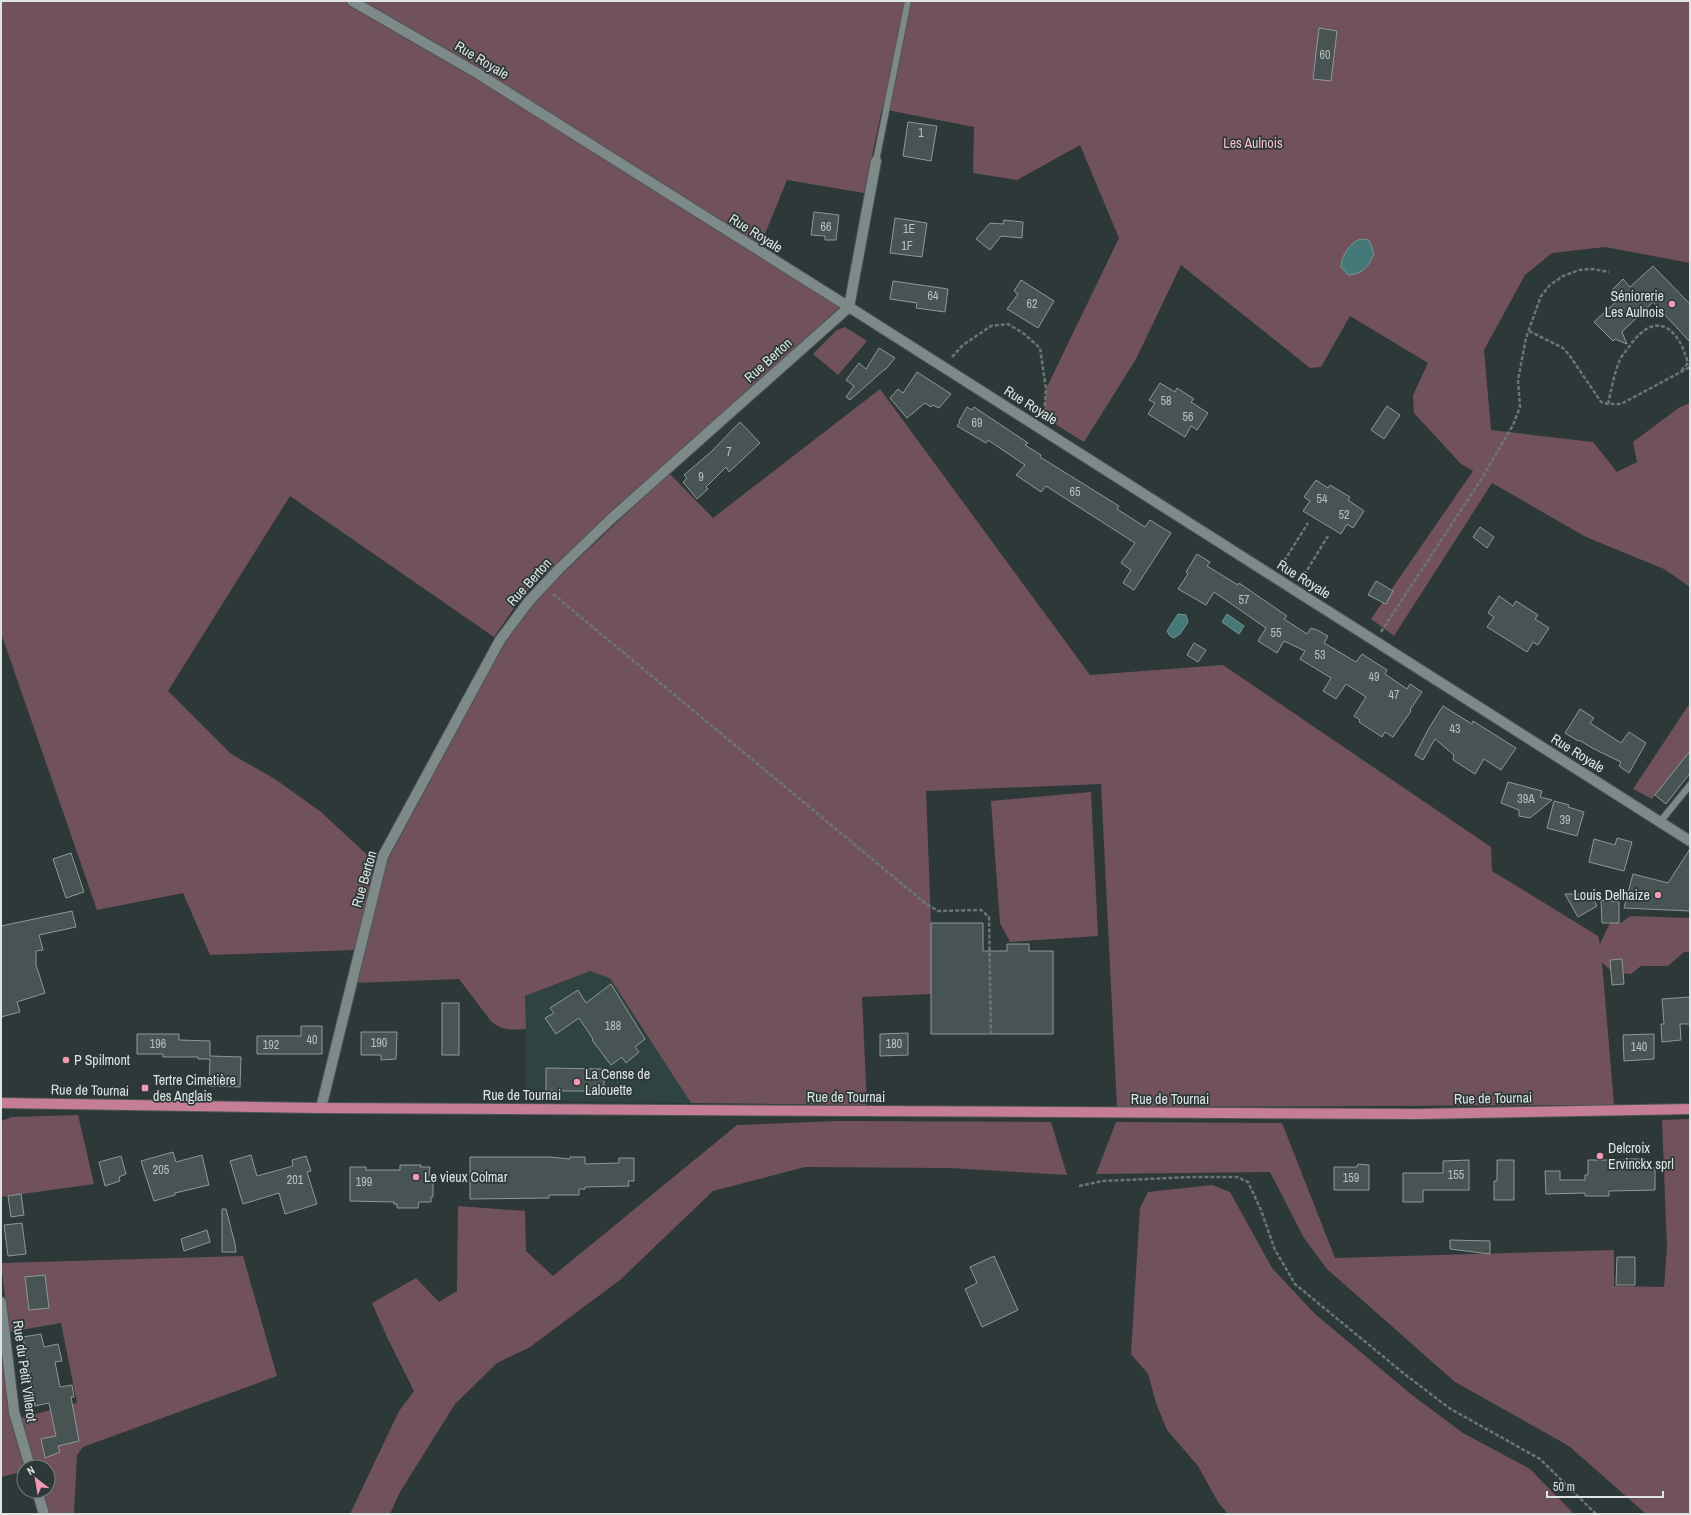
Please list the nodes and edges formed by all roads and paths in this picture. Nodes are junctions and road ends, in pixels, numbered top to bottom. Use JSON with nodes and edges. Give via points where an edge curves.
{"nodes":[{"id":1,"x":352,"y":1,"type":"edge"},
{"id":2,"x":908,"y":1,"type":"edge"},
{"id":3,"x":876,"y":161,"type":"joint"},
{"id":4,"x":1609,"y":272,"type":"dead end"},
{"id":5,"x":849,"y":307,"type":"junction"},
{"id":6,"x":1528,"y":331,"type":"junction"},
{"id":7,"x":944,"y":367,"type":"junction"},
{"id":8,"x":1690,"y":367,"type":"edge"},
{"id":9,"x":1679,"y":373,"type":"junction"},
{"id":10,"x":1608,"y":404,"type":"junction"},
{"id":11,"x":1042,"y":429,"type":"junction"},
{"id":12,"x":1308,"y":522,"type":"dead end"},
{"id":13,"x":1328,"y":536,"type":"dead end"},
{"id":14,"x":1274,"y":577,"type":"junction"},
{"id":15,"x":543,"y":586,"type":"junction"},
{"id":16,"x":1295,"y":590,"type":"junction"},
{"id":17,"x":1375,"y":641,"type":"junction"},
{"id":18,"x":1690,"y":785,"type":"edge"},
{"id":19,"x":1660,"y":822,"type":"junction"},
{"id":20,"x":1690,"y":840,"type":"edge"},
{"id":21,"x":991,"y":1036,"type":"dead end"},
{"id":22,"x":1,"y":1103,"type":"edge"},
{"id":23,"x":321,"y":1108,"type":"junction"},
{"id":24,"x":1690,"y":1109,"type":"edge"},
{"id":25,"x":1079,"y":1186,"type":"dead end"},
{"id":26,"x":1,"y":1302,"type":"edge"},
{"id":27,"x":28,"y":1459,"type":"edge"},
{"id":28,"x":39,"y":1499,"type":"edge"},
{"id":29,"x":44,"y":1514,"type":"edge"},
{"id":30,"x":1596,"y":1514,"type":"edge"}],
"edges":[{"from":1,"to":5,"type":"street","name":"Rue Royale","via":[[477,73]]},
{"from":2,"to":3,"type":"lane"},
{"from":3,"to":5,"type":"street"},
{"from":4,"to":6,"type":"path","via":[[1579,270],[1563,276],[1550,285],[1541,296]]},
{"from":5,"to":7,"type":"street","name":"Rue Royale"},
{"from":5,"to":15,"type":"street","name":"Rue Berton","via":[[612,518]]},
{"from":6,"to":10,"type":"path","via":[[1563,348],[1601,402]]},
{"from":6,"to":17,"type":"path","via":[[1518,380],[1520,407],[1513,425],[1482,478]]},
{"from":7,"to":11,"type":"street","name":"Rue Royale"},
{"from":7,"to":11,"type":"path","via":[[963,345],[991,326],[1008,324],[1040,348],[1046,389]]},
{"from":8,"to":9,"type":"path"},
{"from":9,"to":10,"type":"path","via":[[1621,404]]},
{"from":9,"to":10,"type":"path","via":[[1688,363],[1685,352],[1675,335],[1666,327],[1656,325],[1639,334],[1619,361]]},
{"from":11,"to":14,"type":"street","name":"Rue Royale"},
{"from":12,"to":14,"type":"path"},
{"from":13,"to":16,"type":"path"},
{"from":14,"to":16,"type":"street","name":"Rue Royale"},
{"from":15,"to":21,"type":"path","via":[[925,903],[938,911],[981,910],[989,917]]},
{"from":15,"to":23,"type":"street","name":"Rue Berton","via":[[500,640],[384,856]]},
{"from":16,"to":17,"type":"street","name":"Rue Royale"},
{"from":17,"to":19,"type":"street","name":"Rue Royale"},
{"from":18,"to":19,"type":"lane"},
{"from":19,"to":20,"type":"street","name":"Rue Royale"},
{"from":22,"to":23,"type":"main road","name":"Rue de Tournai"},
{"from":23,"to":24,"type":"main road","name":"Rue de Tournai","via":[[1409,1114]]},
{"from":25,"to":30,"type":"path","via":[[1102,1181],[1192,1177],[1238,1177],[1248,1182],[1275,1250],[1295,1284],[1449,1408],[1540,1458]]},
{"from":26,"to":27,"type":"street","name":"Rue du Petit Villerot","via":[[14,1412]]},
{"from":28,"to":29,"type":"street"}]}
